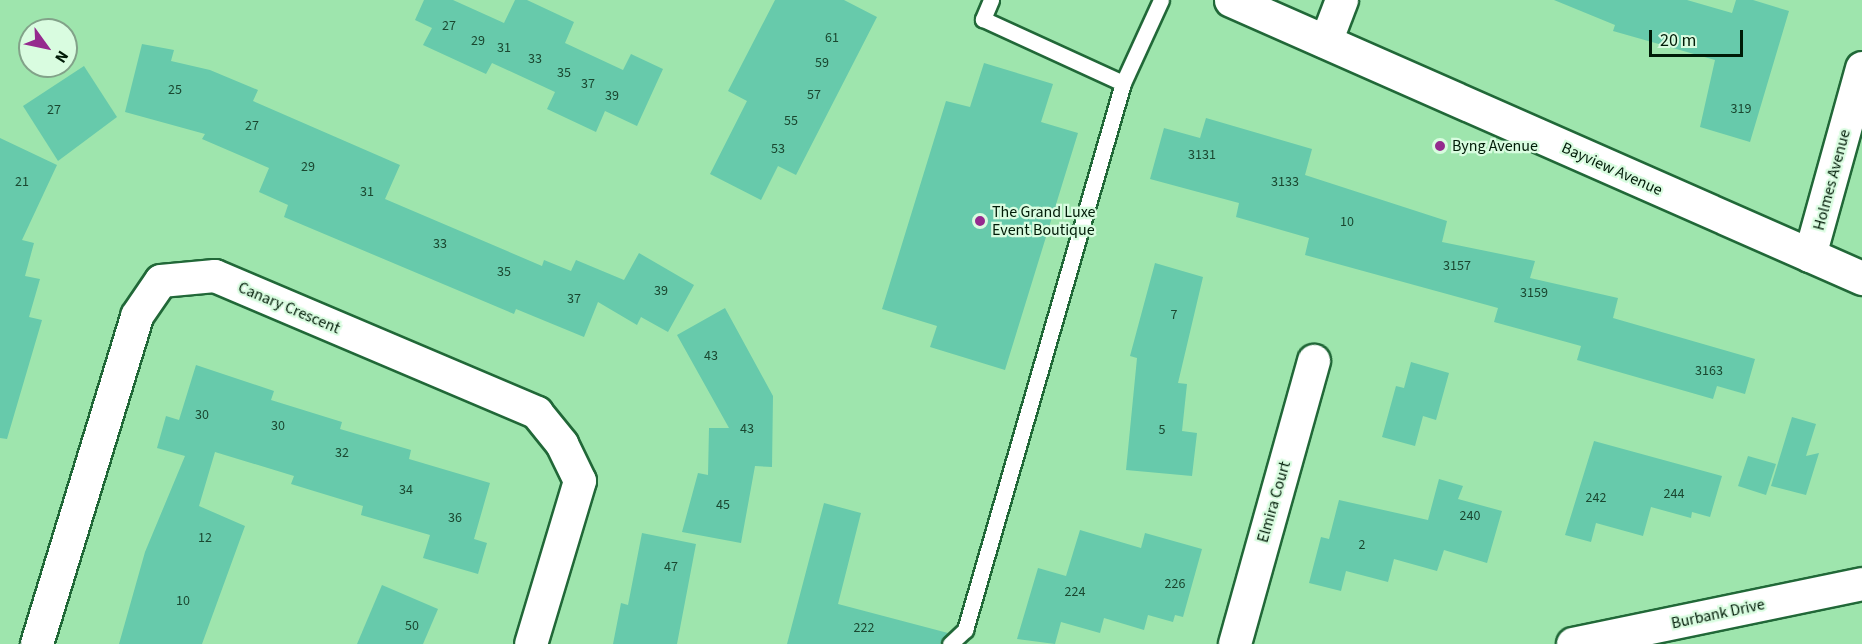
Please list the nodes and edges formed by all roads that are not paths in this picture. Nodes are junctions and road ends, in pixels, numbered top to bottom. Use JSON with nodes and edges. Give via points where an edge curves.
{"nodes":[{"id":1,"x":991,"y":0,"type":"edge"},
{"id":2,"x":1161,"y":0,"type":"edge"},
{"id":3,"x":1231,"y":0,"type":"edge"},
{"id":4,"x":1342,"y":0,"type":"edge"},
{"id":5,"x":1326,"y":42,"type":"junction"},
{"id":6,"x":1862,"y":68,"type":"edge"},
{"id":7,"x":1123,"y":83,"type":"junction"},
{"id":8,"x":1810,"y":256,"type":"junction"},
{"id":9,"x":1862,"y":278,"type":"edge"},
{"id":10,"x":1314,"y":361,"type":"dead end"},
{"id":11,"x":1862,"y":584,"type":"edge"},
{"id":12,"x":37,"y":644,"type":"edge"},
{"id":13,"x":531,"y":644,"type":"edge"},
{"id":14,"x":950,"y":644,"type":"edge"},
{"id":15,"x":1235,"y":644,"type":"edge"},
{"id":16,"x":1573,"y":644,"type":"edge"}],
"edges":[{"from":1,"to":7,"type":"lane","via":[[983,19]]},
{"from":2,"to":7,"type":"lane"},
{"from":3,"to":5,"type":"main road","name":"Bayview Avenue"},
{"from":4,"to":5,"type":"street"},
{"from":5,"to":8,"type":"main road","name":"Bayview Avenue"},
{"from":6,"to":8,"type":"street","name":"Holmes Avenue"},
{"from":7,"to":14,"type":"lane","via":[[965,630]]},
{"from":8,"to":9,"type":"main road","name":"Bayview Avenue"},
{"from":10,"to":15,"type":"street","name":"Elmira Court"},
{"from":11,"to":16,"type":"street","name":"Burbank Drive"},
{"from":12,"to":13,"type":"street","name":"Canary Crescent","via":[[137,316],[161,281],[215,276],[537,413],[562,444],[580,482]]}]}
